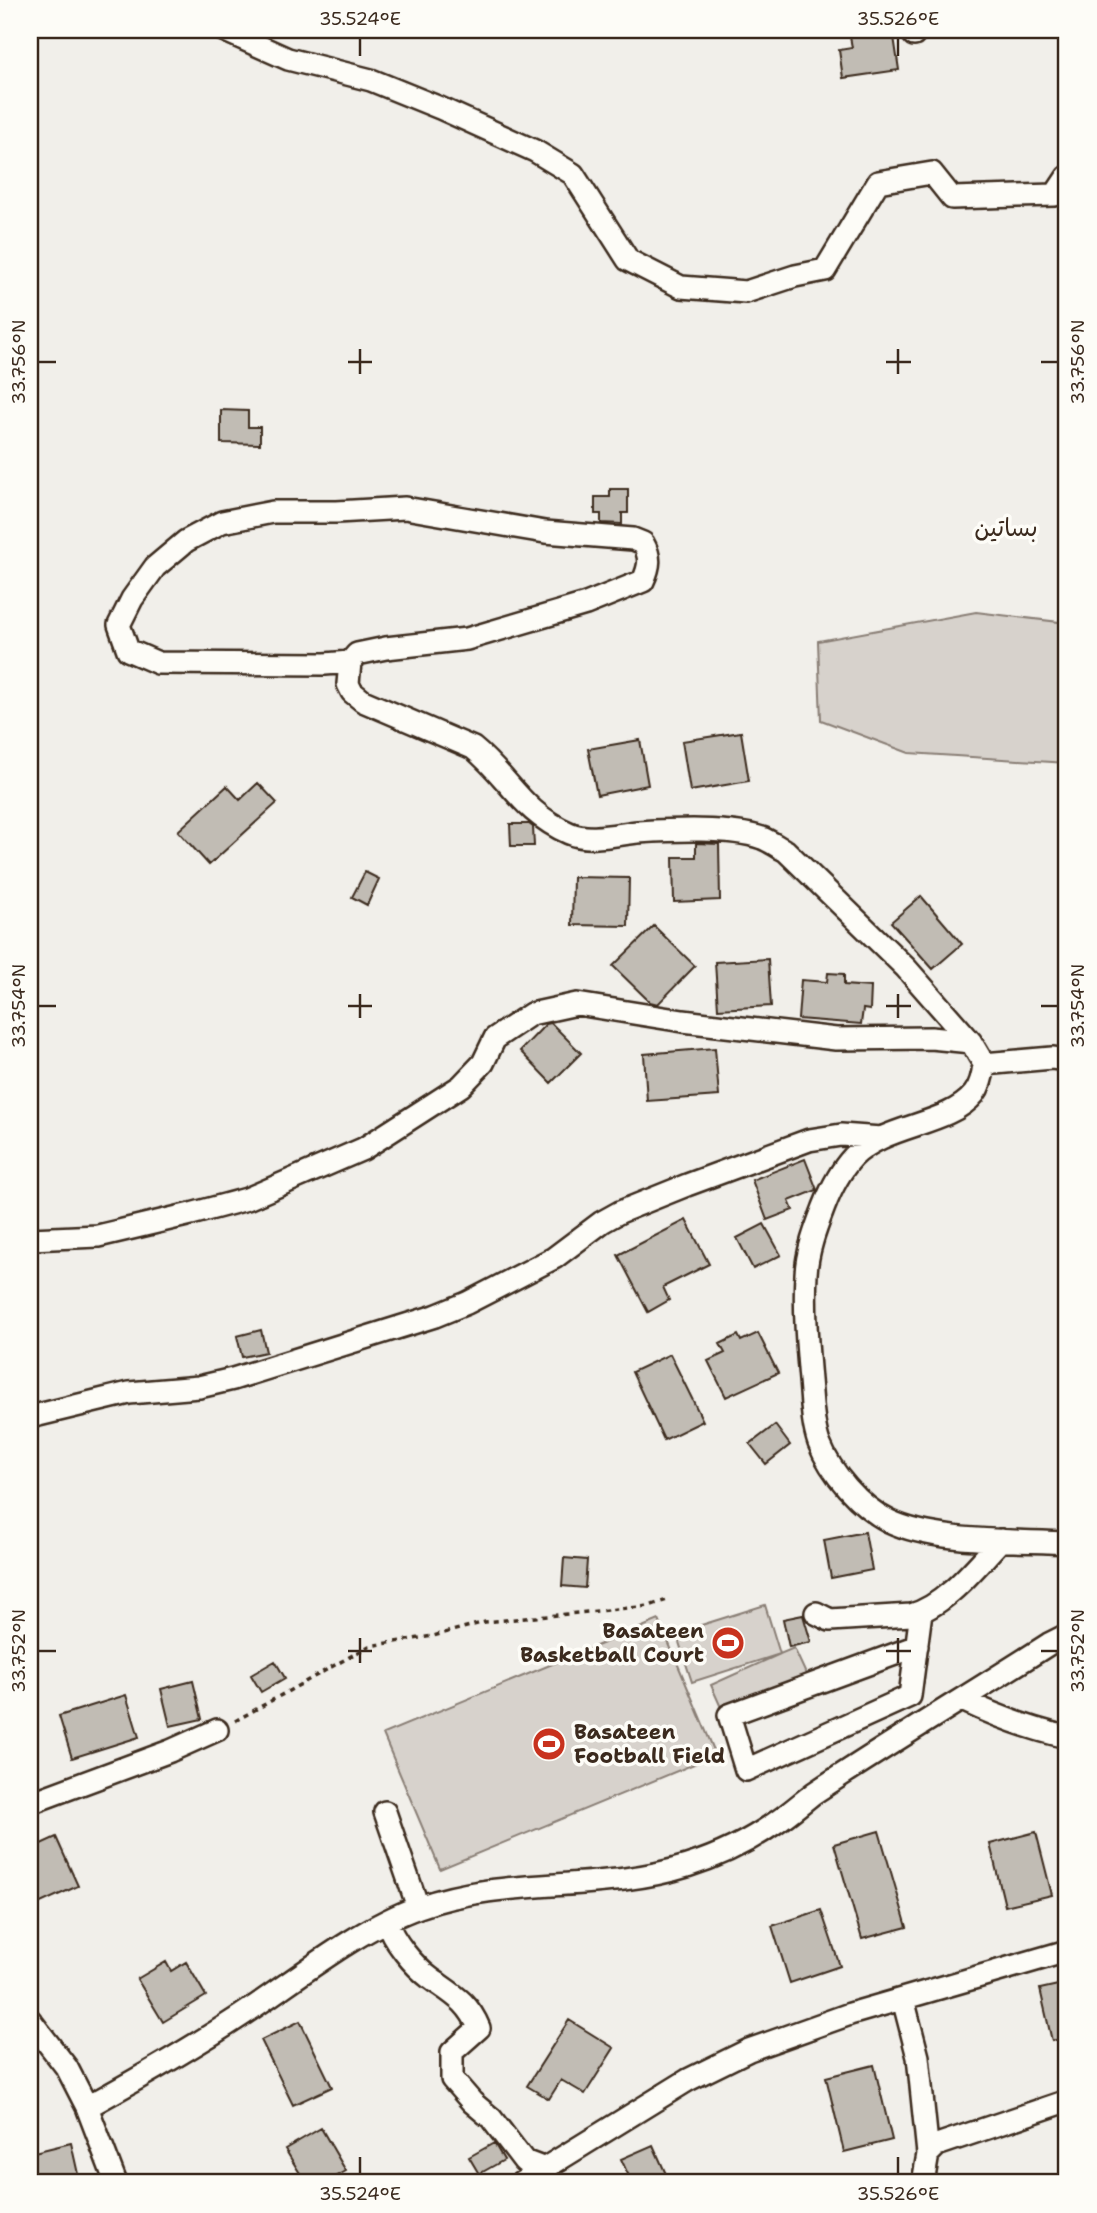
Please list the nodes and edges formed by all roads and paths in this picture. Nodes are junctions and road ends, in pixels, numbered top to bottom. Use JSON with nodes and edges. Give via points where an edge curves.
{"nodes":[{"id":1,"x":223,"y":30,"type":"edge"},
{"id":2,"x":1067,"y":177,"type":"edge"},
{"id":3,"x":350,"y":662,"type":"junction"},
{"id":4,"x":971,"y":1042,"type":"junction"},
{"id":5,"x":1067,"y":1060,"type":"edge"},
{"id":6,"x":985,"y":1064,"type":"junction"},
{"id":7,"x":881,"y":1138,"type":"junction"},
{"id":8,"x":30,"y":1239,"type":"edge"},
{"id":9,"x":30,"y":1417,"type":"edge"},
{"id":10,"x":1001,"y":1540,"type":"junction"},
{"id":11,"x":1067,"y":1543,"type":"edge"},
{"id":12,"x":667,"y":1600,"type":"dead end"},
{"id":13,"x":921,"y":1612,"type":"junction"},
{"id":14,"x":816,"y":1613,"type":"dead end"},
{"id":15,"x":1067,"y":1635,"type":"edge"},
{"id":16,"x":917,"y":1646,"type":"junction"},
{"id":17,"x":962,"y":1700,"type":"junction"},
{"id":18,"x":218,"y":1730,"type":"joint"},
{"id":19,"x":1067,"y":1737,"type":"edge"},
{"id":20,"x":30,"y":1803,"type":"edge"},
{"id":21,"x":385,"y":1811,"type":"dead end"},
{"id":22,"x":418,"y":1907,"type":"junction"},
{"id":23,"x":387,"y":1921,"type":"junction"},
{"id":24,"x":1067,"y":1951,"type":"edge"},
{"id":25,"x":903,"y":1999,"type":"junction"},
{"id":26,"x":30,"y":2020,"type":"edge"},
{"id":27,"x":1067,"y":2101,"type":"edge"},
{"id":28,"x":88,"y":2107,"type":"junction"},
{"id":29,"x":928,"y":2154,"type":"junction"},
{"id":30,"x":545,"y":2169,"type":"junction"},
{"id":31,"x":116,"y":2183,"type":"edge"},
{"id":32,"x":521,"y":2183,"type":"edge"},
{"id":33,"x":923,"y":2183,"type":"edge"}],
"edges":[{"from":1,"to":2,"type":"street","via":[[288,59],[371,80],[535,151],[573,174],[628,260],[681,287],[746,292],[825,270],[878,182],[932,173],[952,198],[1013,198],[1055,195]]},
{"from":3,"to":3,"type":"street","via":[[367,651],[467,639],[616,593],[643,581],[650,568],[649,553],[643,543],[633,539],[545,532],[405,508],[273,512],[222,522],[186,541],[155,567],[119,625],[128,650],[158,663]]},
{"from":3,"to":4,"type":"street","via":[[348,684],[363,701],[474,748],[526,805],[572,835],[735,833],[762,838],[786,851],[906,968]]},
{"from":4,"to":6,"type":"street"},
{"from":4,"to":8,"type":"street","via":[[836,1039],[577,1004],[531,1013],[495,1038],[483,1063],[461,1086],[363,1149],[247,1199],[99,1236]]},
{"from":5,"to":6,"type":"street"},
{"from":6,"to":7,"type":"street","via":[[974,1094],[964,1102]]},
{"from":7,"to":9,"type":"street","via":[[841,1135],[809,1140],[687,1185],[621,1212],[554,1258],[435,1316],[233,1379],[129,1393]]},
{"from":7,"to":10,"type":"street","via":[[854,1156],[832,1185],[811,1244],[806,1272],[806,1342],[820,1443],[838,1475],[888,1520],[912,1529]]},
{"from":10,"to":11,"type":"street"},
{"from":10,"to":13,"type":"street","via":[[952,1590]]},
{"from":12,"to":18,"type":"path","via":[[649,1606],[485,1622],[369,1646]]},
{"from":13,"to":14,"type":"street","via":[[830,1620]]},
{"from":13,"to":16,"type":"street"},
{"from":15,"to":17,"type":"street"},
{"from":16,"to":16,"type":"street","via":[[910,1696],[747,1770],[729,1715]]},
{"from":17,"to":19,"type":"street","via":[[1030,1729]]},
{"from":17,"to":22,"type":"street","via":[[813,1794],[775,1824],[718,1855],[656,1874],[484,1891]]},
{"from":18,"to":20,"type":"street"},
{"from":21,"to":22,"type":"street"},
{"from":22,"to":23,"type":"street"},
{"from":23,"to":28,"type":"street","via":[[210,2036]]},
{"from":23,"to":30,"type":"street","via":[[391,1935],[427,1976],[472,2010],[479,2028],[452,2052],[452,2079],[491,2118],[524,2161]]},
{"from":24,"to":25,"type":"street"},
{"from":25,"to":29,"type":"street","via":[[918,2057]]},
{"from":25,"to":30,"type":"street","via":[[749,2050],[688,2080]]},
{"from":26,"to":28,"type":"street","via":[[67,2068]]},
{"from":27,"to":29,"type":"street","via":[[937,2145]]},
{"from":28,"to":31,"type":"street"},
{"from":29,"to":33,"type":"street"},
{"from":30,"to":32,"type":"street"}]}
